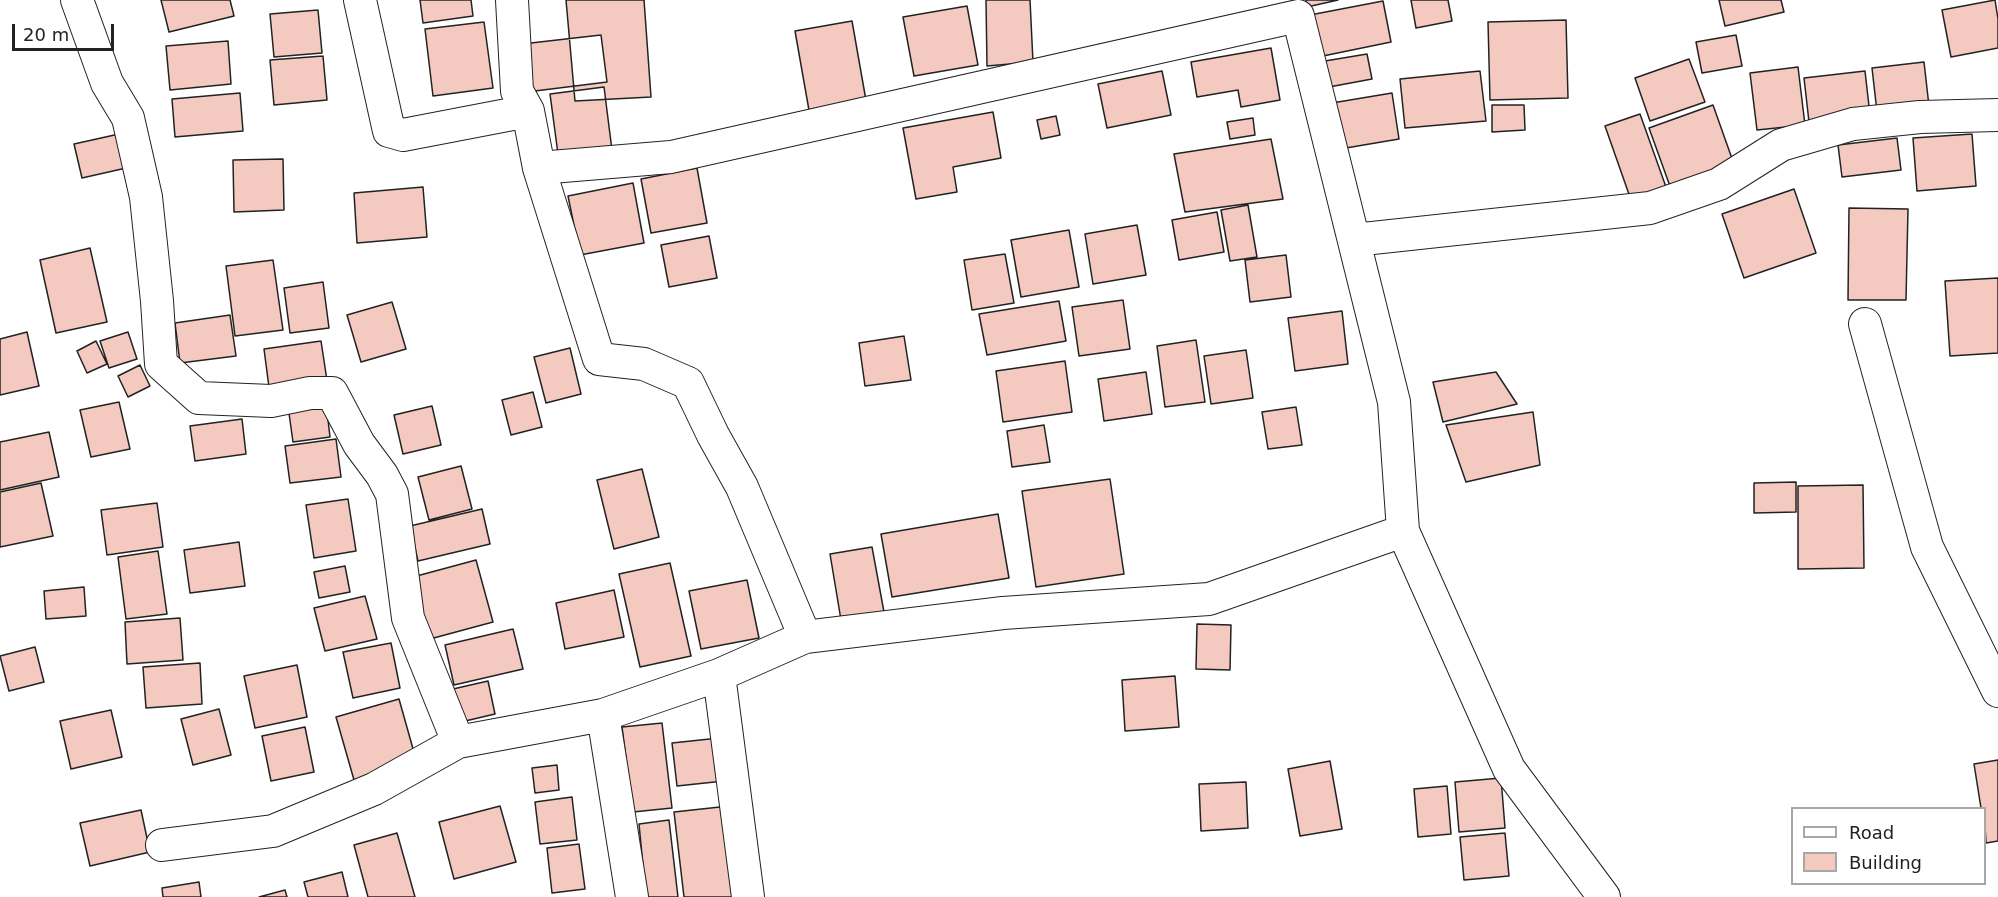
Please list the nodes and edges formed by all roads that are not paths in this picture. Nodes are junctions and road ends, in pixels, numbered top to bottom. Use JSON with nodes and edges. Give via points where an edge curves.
{"nodes":[{"id":1,"x":77,"y":0,"type":"edge"},
{"id":2,"x":360,"y":0,"type":"edge"},
{"id":3,"x":512,"y":0,"type":"edge"},
{"id":4,"x":1296,"y":8,"type":"edge"},
{"id":5,"x":528,"y":111,"type":"junction"},
{"id":6,"x":1998,"y":115,"type":"edge"},
{"id":7,"x":539,"y":168,"type":"junction"},
{"id":8,"x":1354,"y":240,"type":"junction"},
{"id":9,"x":1865,"y":324,"type":"dead end"},
{"id":10,"x":1403,"y":531,"type":"junction"},
{"id":11,"x":805,"y":637,"type":"junction"},
{"id":12,"x":719,"y":675,"type":"junction"},
{"id":13,"x":1998,"y":691,"type":"edge"},
{"id":14,"x":603,"y":716,"type":"junction"},
{"id":15,"x":458,"y":742,"type":"junction"},
{"id":16,"x":162,"y":845,"type":"dead end"},
{"id":17,"x":632,"y":897,"type":"edge"},
{"id":18,"x":747,"y":897,"type":"edge"},
{"id":19,"x":1604,"y":897,"type":"edge"}],
"edges":[{"from":1,"to":15,"type":"street","via":[[107,83],[129,118],[147,197],[161,364],[199,398],[271,400],[332,393],[392,494],[408,618]]},
{"from":2,"to":5,"type":"street","via":[[389,131],[403,135]]},
{"from":3,"to":5,"type":"street","via":[[517,91]]},
{"from":4,"to":7,"type":"street","via":[[671,157]]},
{"from":4,"to":8,"type":"street"},
{"from":5,"to":7,"type":"street"},
{"from":6,"to":8,"type":"street","via":[[1853,124],[1782,145],[1719,184],[1650,208]]},
{"from":7,"to":11,"type":"street","via":[[599,358],[644,364],[688,384],[742,487]]},
{"from":8,"to":10,"type":"street","via":[[1394,402]]},
{"from":9,"to":13,"type":"street","via":[[1927,547]]},
{"from":10,"to":11,"type":"street","via":[[1209,599],[1003,613]]},
{"from":10,"to":19,"type":"street","via":[[1509,769]]},
{"from":11,"to":12,"type":"street"},
{"from":12,"to":14,"type":"street"},
{"from":12,"to":18,"type":"street"},
{"from":14,"to":15,"type":"street"},
{"from":14,"to":17,"type":"street"},
{"from":15,"to":16,"type":"street","via":[[374,789],[273,831]]}]}
